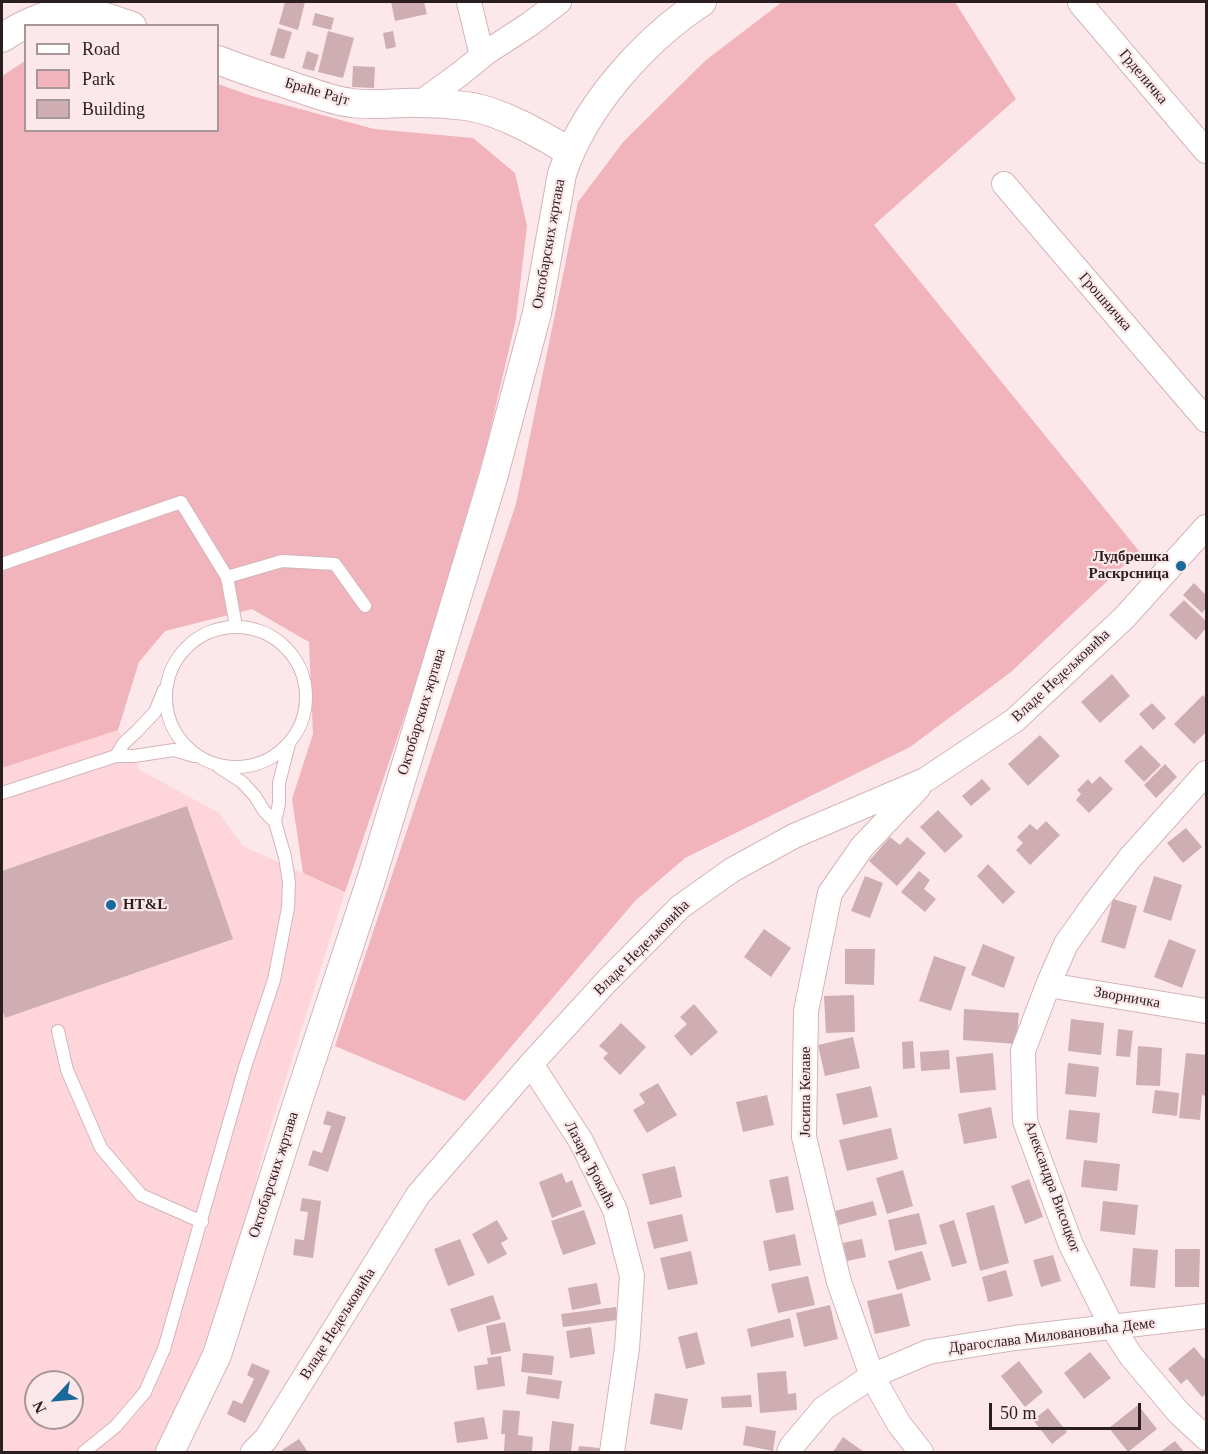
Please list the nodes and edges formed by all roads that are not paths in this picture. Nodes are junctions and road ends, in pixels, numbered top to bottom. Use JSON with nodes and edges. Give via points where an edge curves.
{"nodes":[{"id":1,"x":469,"y":2,"type":"edge"},
{"id":2,"x":559,"y":2,"type":"edge"},
{"id":3,"x":702,"y":2,"type":"edge"},
{"id":4,"x":1080,"y":3,"type":"dead end"},
{"id":5,"x":528,"y":13,"type":"edge"},
{"id":6,"x":28,"y":24,"type":"edge"},
{"id":7,"x":125,"y":24,"type":"edge"},
{"id":8,"x":24,"y":26,"type":"edge"},
{"id":9,"x":2,"y":38,"type":"edge"},
{"id":10,"x":219,"y":60,"type":"edge"},
{"id":11,"x":473,"y":63,"type":"junction"},
{"id":12,"x":420,"y":103,"type":"junction"},
{"id":13,"x":474,"y":108,"type":"junction"},
{"id":14,"x":1206,"y":151,"type":"edge"},
{"id":15,"x":570,"y":152,"type":"junction"},
{"id":16,"x":1004,"y":184,"type":"dead end"},
{"id":17,"x":1206,"y":420,"type":"edge"},
{"id":18,"x":1206,"y":527,"type":"edge"},
{"id":19,"x":2,"y":564,"type":"edge"},
{"id":20,"x":227,"y":577,"type":"junction"},
{"id":21,"x":365,"y":606,"type":"dead end"},
{"id":22,"x":236,"y":626,"type":"junction"},
{"id":23,"x":166,"y":687,"type":"junction"},
{"id":24,"x":289,"y":744,"type":"junction"},
{"id":25,"x":116,"y":756,"type":"junction"},
{"id":26,"x":198,"y":756,"type":"junction"},
{"id":27,"x":216,"y":765,"type":"junction"},
{"id":28,"x":1206,"y":773,"type":"edge"},
{"id":29,"x":925,"y":780,"type":"junction"},
{"id":30,"x":2,"y":793,"type":"edge"},
{"id":31,"x":275,"y":822,"type":"junction"},
{"id":32,"x":1048,"y":985,"type":"junction"},
{"id":33,"x":1206,"y":1011,"type":"edge"},
{"id":34,"x":58,"y":1031,"type":"dead end"},
{"id":35,"x":531,"y":1064,"type":"junction"},
{"id":36,"x":202,"y":1222,"type":"junction"},
{"id":37,"x":1206,"y":1316,"type":"edge"},
{"id":38,"x":1112,"y":1328,"type":"junction"},
{"id":39,"x":872,"y":1376,"type":"junction"},
{"id":40,"x":1206,"y":1437,"type":"edge"},
{"id":41,"x":84,"y":1452,"type":"edge"},
{"id":42,"x":170,"y":1452,"type":"edge"},
{"id":43,"x":253,"y":1452,"type":"edge"},
{"id":44,"x":612,"y":1452,"type":"edge"},
{"id":45,"x":789,"y":1452,"type":"edge"},
{"id":46,"x":921,"y":1452,"type":"edge"}],
"edges":[{"from":1,"to":11,"type":"street"},
{"from":2,"to":5,"type":"street"},
{"from":3,"to":15,"type":"street","name":"Октобарских жртава","via":[[646,47],[609,89]]},
{"from":4,"to":14,"type":"street","name":"Грделичка"},
{"from":5,"to":11,"type":"street"},
{"from":6,"to":7,"type":"street","via":[[51,15],[84,12]]},
{"from":8,"to":9,"type":"street"},
{"from":10,"to":12,"type":"street","name":"Браће Рајт","via":[[333,99],[367,104]]},
{"from":11,"to":12,"type":"street"},
{"from":11,"to":13,"type":"street","via":[[464,84]]},
{"from":12,"to":13,"type":"street","name":"Браће Рајт"},
{"from":13,"to":15,"type":"street","name":"Браће Рајт","via":[[519,124]]},
{"from":15,"to":42,"type":"street","name":"Октобарских жртава","via":[[562,174],[537,313],[493,478],[371,880],[217,1355]]},
{"from":16,"to":17,"type":"street","name":"Грошничка"},
{"from":18,"to":29,"type":"street","name":"Владе Недељковића","via":[[1124,618],[1016,720]]},
{"from":19,"to":20,"type":"lane","via":[[181,502]]},
{"from":20,"to":21,"type":"lane","via":[[282,561],[335,564]]},
{"from":20,"to":22,"type":"lane"},
{"from":22,"to":23,"type":"lane","via":[[216,629],[190,644],[172,668]]},
{"from":22,"to":24,"type":"lane","via":[[256,629],[274,638],[290,651],[300,668],[306,687],[306,707]]},
{"from":23,"to":25,"type":"lane","via":[[155,712]]},
{"from":23,"to":26,"type":"lane","via":[[171,726],[182,743]]},
{"from":24,"to":27,"type":"lane","via":[[256,765]]},
{"from":24,"to":31,"type":"lane"},
{"from":25,"to":26,"type":"lane","via":[[174,750]]},
{"from":25,"to":30,"type":"lane"},
{"from":26,"to":27,"type":"lane"},
{"from":27,"to":31,"type":"lane","via":[[242,782]]},
{"from":28,"to":32,"type":"street","name":"Александра Висоцког","via":[[1095,903],[1066,944]]},
{"from":29,"to":35,"type":"street","name":"Владе Недељковића","via":[[794,836],[732,870],[680,907]]},
{"from":29,"to":39,"type":"street","name":"Јосипа Келаве","via":[[862,847],[830,892],[806,1011],[804,1137],[840,1282]]},
{"from":31,"to":36,"type":"lane","via":[[289,882],[288,908],[274,980]]},
{"from":32,"to":33,"type":"street","name":"Зворничка"},
{"from":32,"to":38,"type":"street","name":"Александра Висоцког","via":[[1023,1051],[1025,1122],[1071,1245]]},
{"from":34,"to":36,"type":"lane","via":[[67,1070],[101,1149],[141,1194]]},
{"from":35,"to":43,"type":"street","name":"Владе Недељковића","via":[[418,1195],[266,1439]]},
{"from":35,"to":44,"type":"street","name":"Лазара Ђокића","via":[[581,1141],[615,1210],[632,1276],[627,1348]]},
{"from":36,"to":41,"type":"lane","via":[[164,1349],[145,1392],[116,1426]]},
{"from":37,"to":38,"type":"street","name":"Драгослава Миловановића Деме"},
{"from":38,"to":39,"type":"street","name":"Драгослава Миловановића Деме","via":[[928,1352]]},
{"from":38,"to":40,"type":"street","name":"Александра Висоцког","via":[[1179,1413]]},
{"from":39,"to":45,"type":"street","name":"Драгослава Миловановића Деме","via":[[824,1408]]},
{"from":39,"to":46,"type":"street","name":"Јосипа Келаве","via":[[899,1424]]}]}
